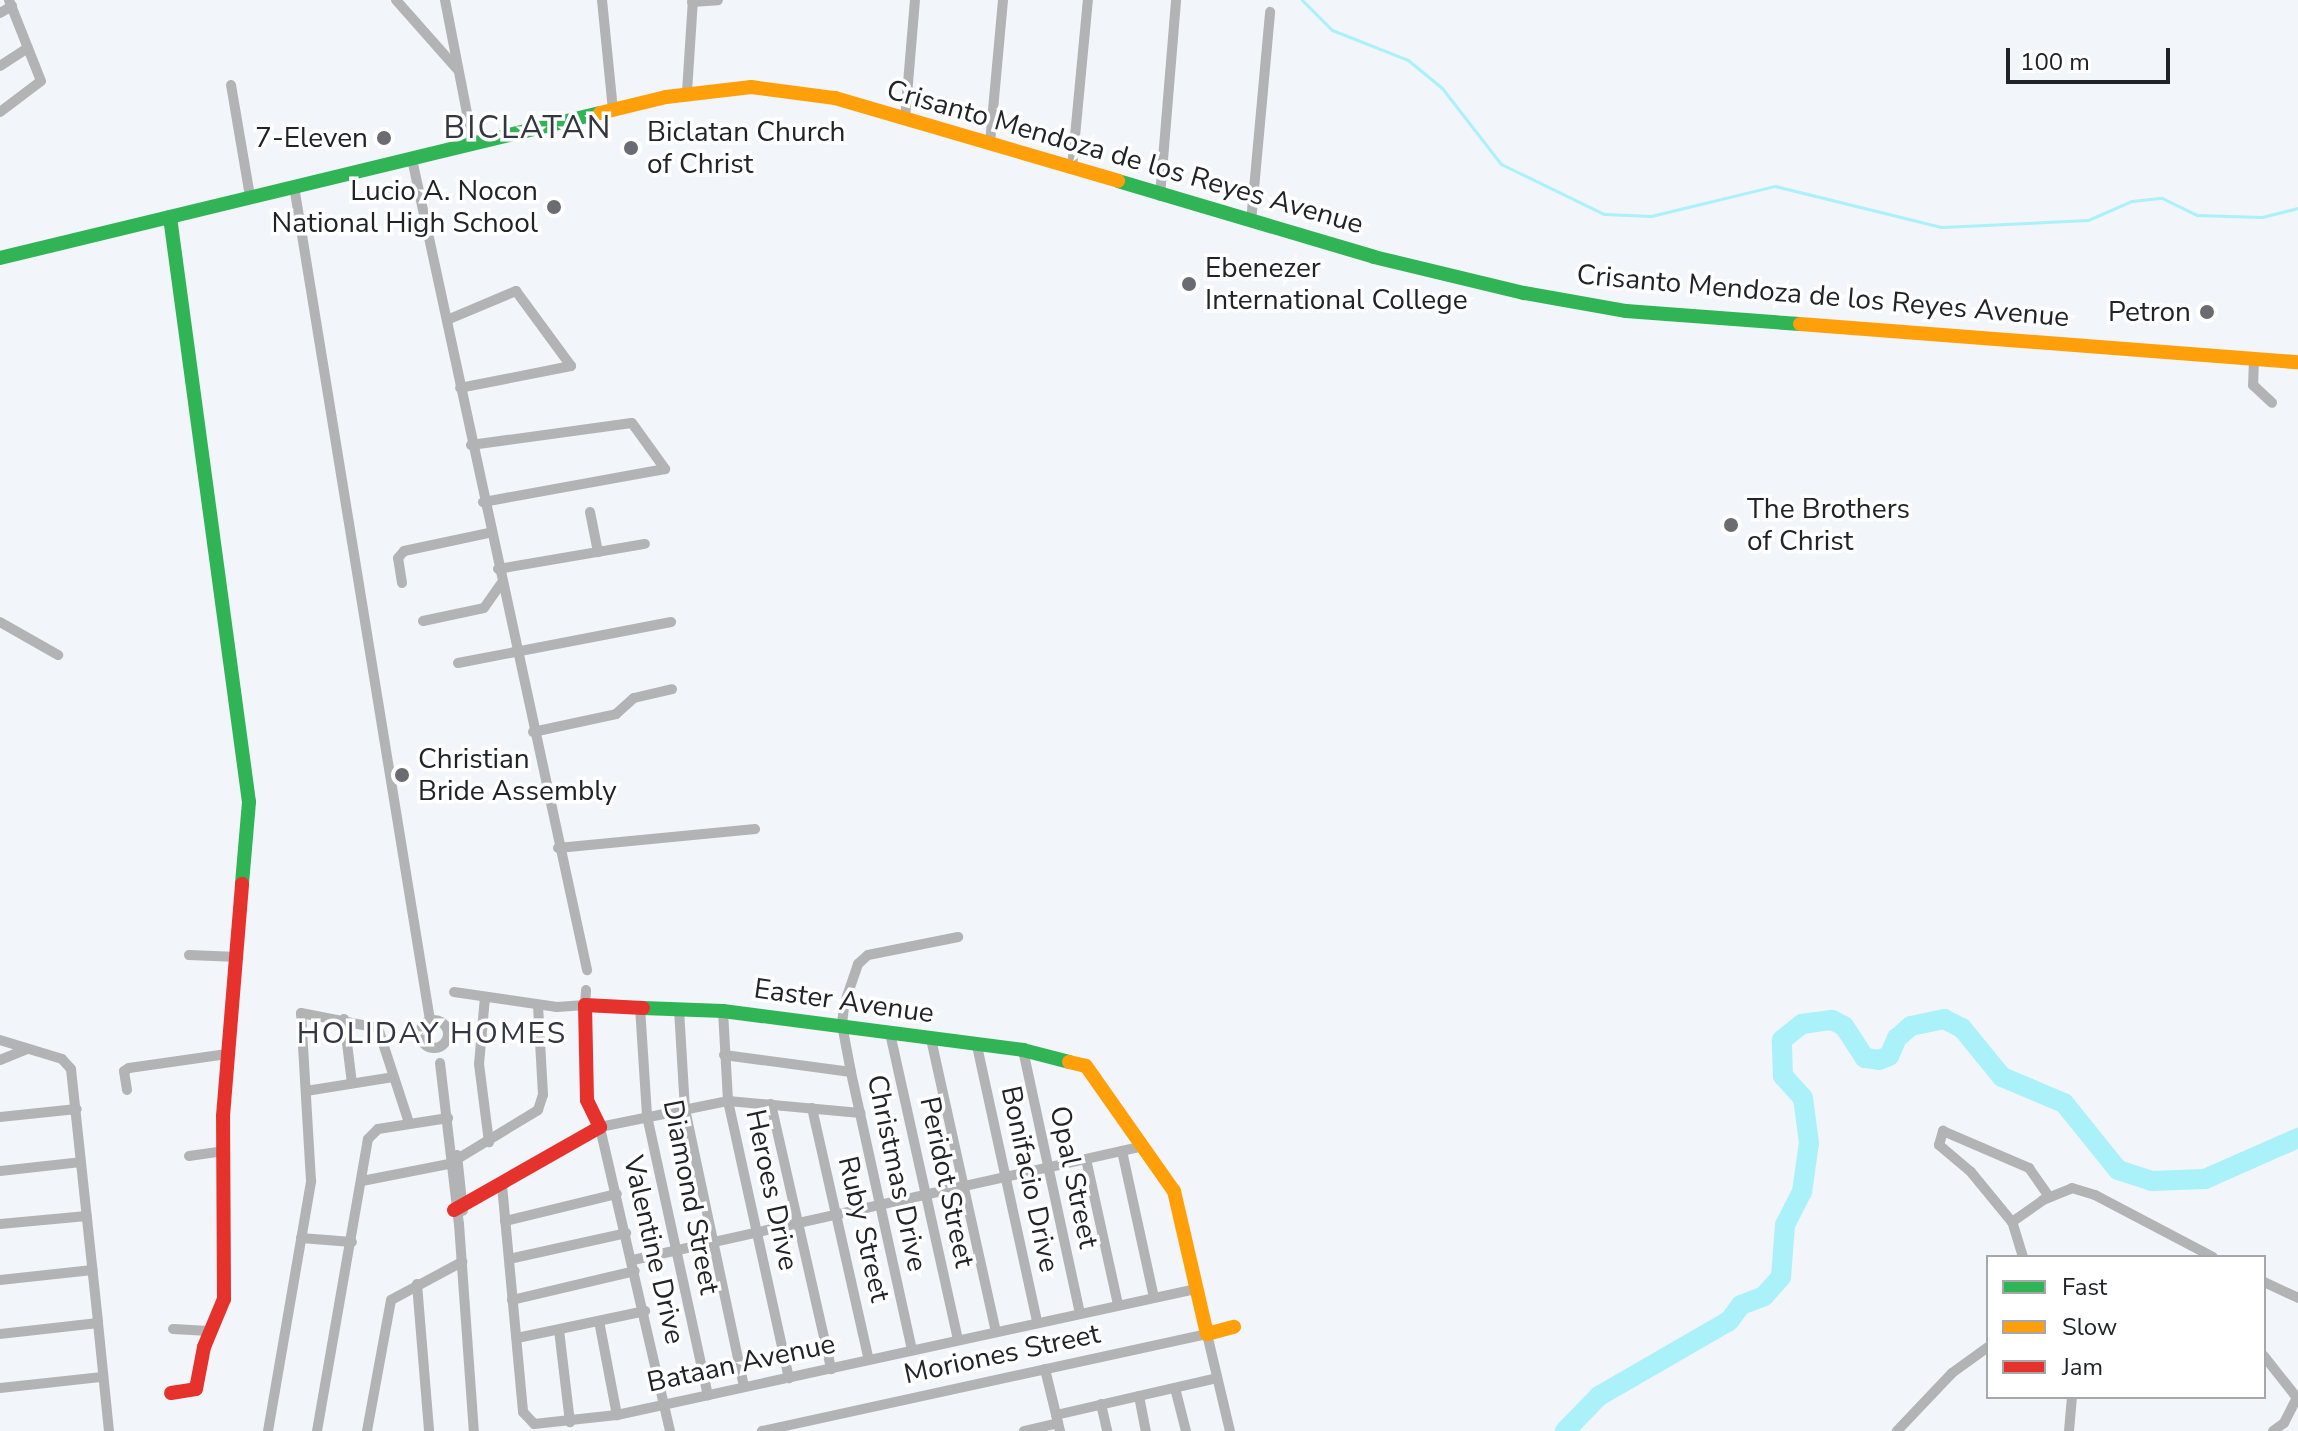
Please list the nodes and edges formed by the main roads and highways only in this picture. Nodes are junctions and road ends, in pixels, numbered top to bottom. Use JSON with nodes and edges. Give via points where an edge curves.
{"nodes":[{"id":1,"x":170,"y":217,"type":"junction"},
{"id":2,"x":0,"y":258,"type":"edge"},
{"id":3,"x":2298,"y":362,"type":"edge"},
{"id":4,"x":459,"y":1213,"type":"road end"},
{"id":5,"x":1234,"y":1327,"type":"dead end"},
{"id":6,"x":171,"y":1393,"type":"dead end"}],
"edges":[{"from":1,"to":2,"type":"main road","name":"Crisanto Mendoza de los Reyes Avenue"},
{"from":1,"to":3,"type":"main road","name":"Crisanto Mendoza de los Reyes Avenue","via":[[687,92],[781,89],[835,98],[1451,278],[1626,311]]},
{"from":1,"to":6,"type":"main road","via":[[248,787],[227,1054],[224,1299],[209,1331],[196,1389]]},
{"from":4,"to":5,"type":"main road","name":"Easter Avenue","via":[[600,1127],[587,1100],[586,998],[1023,1050],[1086,1066],[1174,1191],[1207,1334]]}]}
